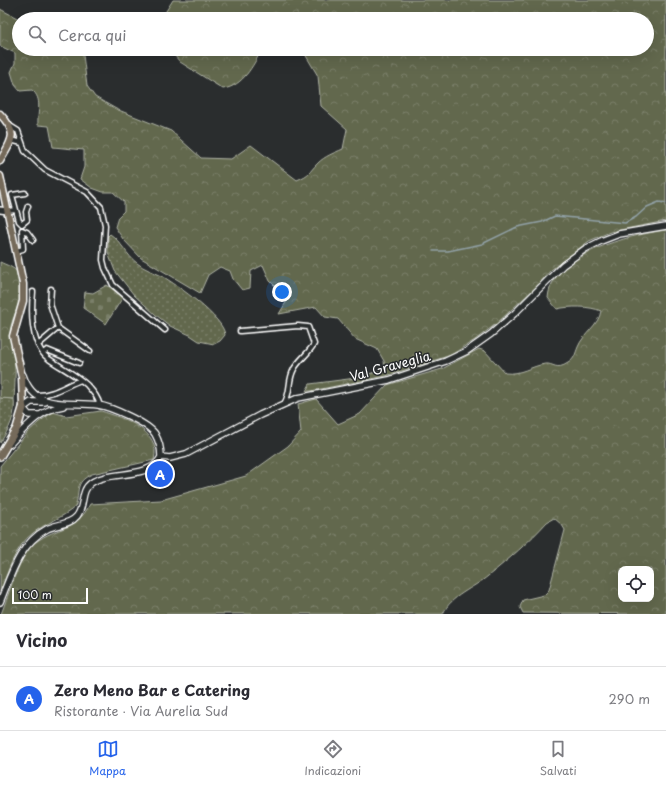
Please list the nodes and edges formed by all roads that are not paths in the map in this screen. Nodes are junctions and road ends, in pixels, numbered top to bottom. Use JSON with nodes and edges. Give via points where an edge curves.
{"nodes":[{"id":1,"x":0,"y":114,"type":"edge"},
{"id":2,"x":10,"y":126,"type":"junction"},
{"id":3,"x":10,"y":140,"type":"junction"},
{"id":4,"x":22,"y":143,"type":"junction"},
{"id":5,"x":0,"y":161,"type":"edge"},
{"id":6,"x":0,"y":176,"type":"edge"},
{"id":7,"x":24,"y":192,"type":"dead end"},
{"id":8,"x":28,"y":206,"type":"dead end"},
{"id":9,"x":0,"y":210,"type":"edge"},
{"id":10,"x":16,"y":210,"type":"junction"},
{"id":11,"x":8,"y":211,"type":"junction"},
{"id":12,"x":666,"y":226,"type":"edge"},
{"id":13,"x":33,"y":240,"type":"dead end"},
{"id":14,"x":16,"y":251,"type":"junction"},
{"id":15,"x":52,"y":289,"type":"dead end"},
{"id":16,"x":33,"y":292,"type":"dead end"},
{"id":17,"x":58,"y":328,"type":"junction"},
{"id":18,"x":165,"y":330,"type":"dead end"},
{"id":19,"x":240,"y":331,"type":"dead end"},
{"id":20,"x":38,"y":345,"type":"junction"},
{"id":21,"x":90,"y":351,"type":"dead end"},
{"id":22,"x":44,"y":353,"type":"junction"},
{"id":23,"x":79,"y":363,"type":"dead end"},
{"id":24,"x":20,"y":366,"type":"junction"},
{"id":25,"x":82,"y":380,"type":"junction"},
{"id":26,"x":34,"y":395,"type":"junction"},
{"id":27,"x":50,"y":402,"type":"junction"},
{"id":28,"x":284,"y":404,"type":"junction"},
{"id":29,"x":70,"y":405,"type":"junction"},
{"id":30,"x":100,"y":406,"type":"junction"},
{"id":31,"x":23,"y":408,"type":"junction"},
{"id":32,"x":39,"y":415,"type":"junction"},
{"id":33,"x":2,"y":454,"type":"edge"},
{"id":34,"x":161,"y":457,"type":"junction"},
{"id":35,"x":0,"y":602,"type":"edge"}],
"edges":[{"from":1,"to":2,"type":"main road"},
{"from":2,"to":3,"type":"main road"},
{"from":2,"to":4,"type":"street","via":[[18,131]]},
{"from":3,"to":4,"type":"street"},
{"from":3,"to":5,"type":"main road"},
{"from":4,"to":18,"type":"street","via":[[25,151],[45,170],[87,192],[98,204],[105,219],[102,252],[108,276],[113,285]]},
{"from":6,"to":11,"type":"main road"},
{"from":7,"to":10,"type":"street","via":[[12,195]]},
{"from":8,"to":10,"type":"street","via":[[27,220],[22,224]]},
{"from":9,"to":11,"type":"street"},
{"from":10,"to":11,"type":"street"},
{"from":11,"to":14,"type":"main road"},
{"from":12,"to":28,"type":"main road","name":"Val Graveglia","via":[[619,234],[585,249],[557,271],[503,324],[460,355],[410,374]]},
{"from":13,"to":14,"type":"street","via":[[22,230],[23,249]]},
{"from":14,"to":24,"type":"main road","via":[[24,291],[13,336]]},
{"from":15,"to":17,"type":"street","via":[[50,304]]},
{"from":16,"to":20,"type":"street","via":[[32,313]]},
{"from":17,"to":20,"type":"street"},
{"from":17,"to":21,"type":"street"},
{"from":19,"to":28,"type":"street","via":[[308,327],[314,344],[294,369],[289,382],[289,396]]},
{"from":20,"to":22,"type":"street"},
{"from":22,"to":23,"type":"street","via":[[47,350]]},
{"from":22,"to":25,"type":"street"},
{"from":24,"to":26,"type":"main road"},
{"from":24,"to":31,"type":"main road"},
{"from":25,"to":26,"type":"street","via":[[49,395]]},
{"from":25,"to":30,"type":"street","via":[[94,393]]},
{"from":26,"to":27,"type":"main road"},
{"from":27,"to":29,"type":"main road"},
{"from":27,"to":31,"type":"main road","via":[[31,402]]},
{"from":28,"to":34,"type":"main road","name":"Val Graveglia","via":[[186,454],[170,458]]},
{"from":29,"to":30,"type":"main road"},
{"from":29,"to":32,"type":"main road","via":[[53,408]]},
{"from":30,"to":34,"type":"main road","via":[[118,412],[152,430],[158,440]]},
{"from":31,"to":32,"type":"main road","via":[[29,415]]},
{"from":31,"to":33,"type":"highway","via":[[17,428]]},
{"from":32,"to":33,"type":"main road","via":[[28,423]]},
{"from":34,"to":35,"type":"main road","via":[[155,465],[147,469],[90,483],[84,492],[80,511],[74,519],[50,527],[27,544]]}]}
